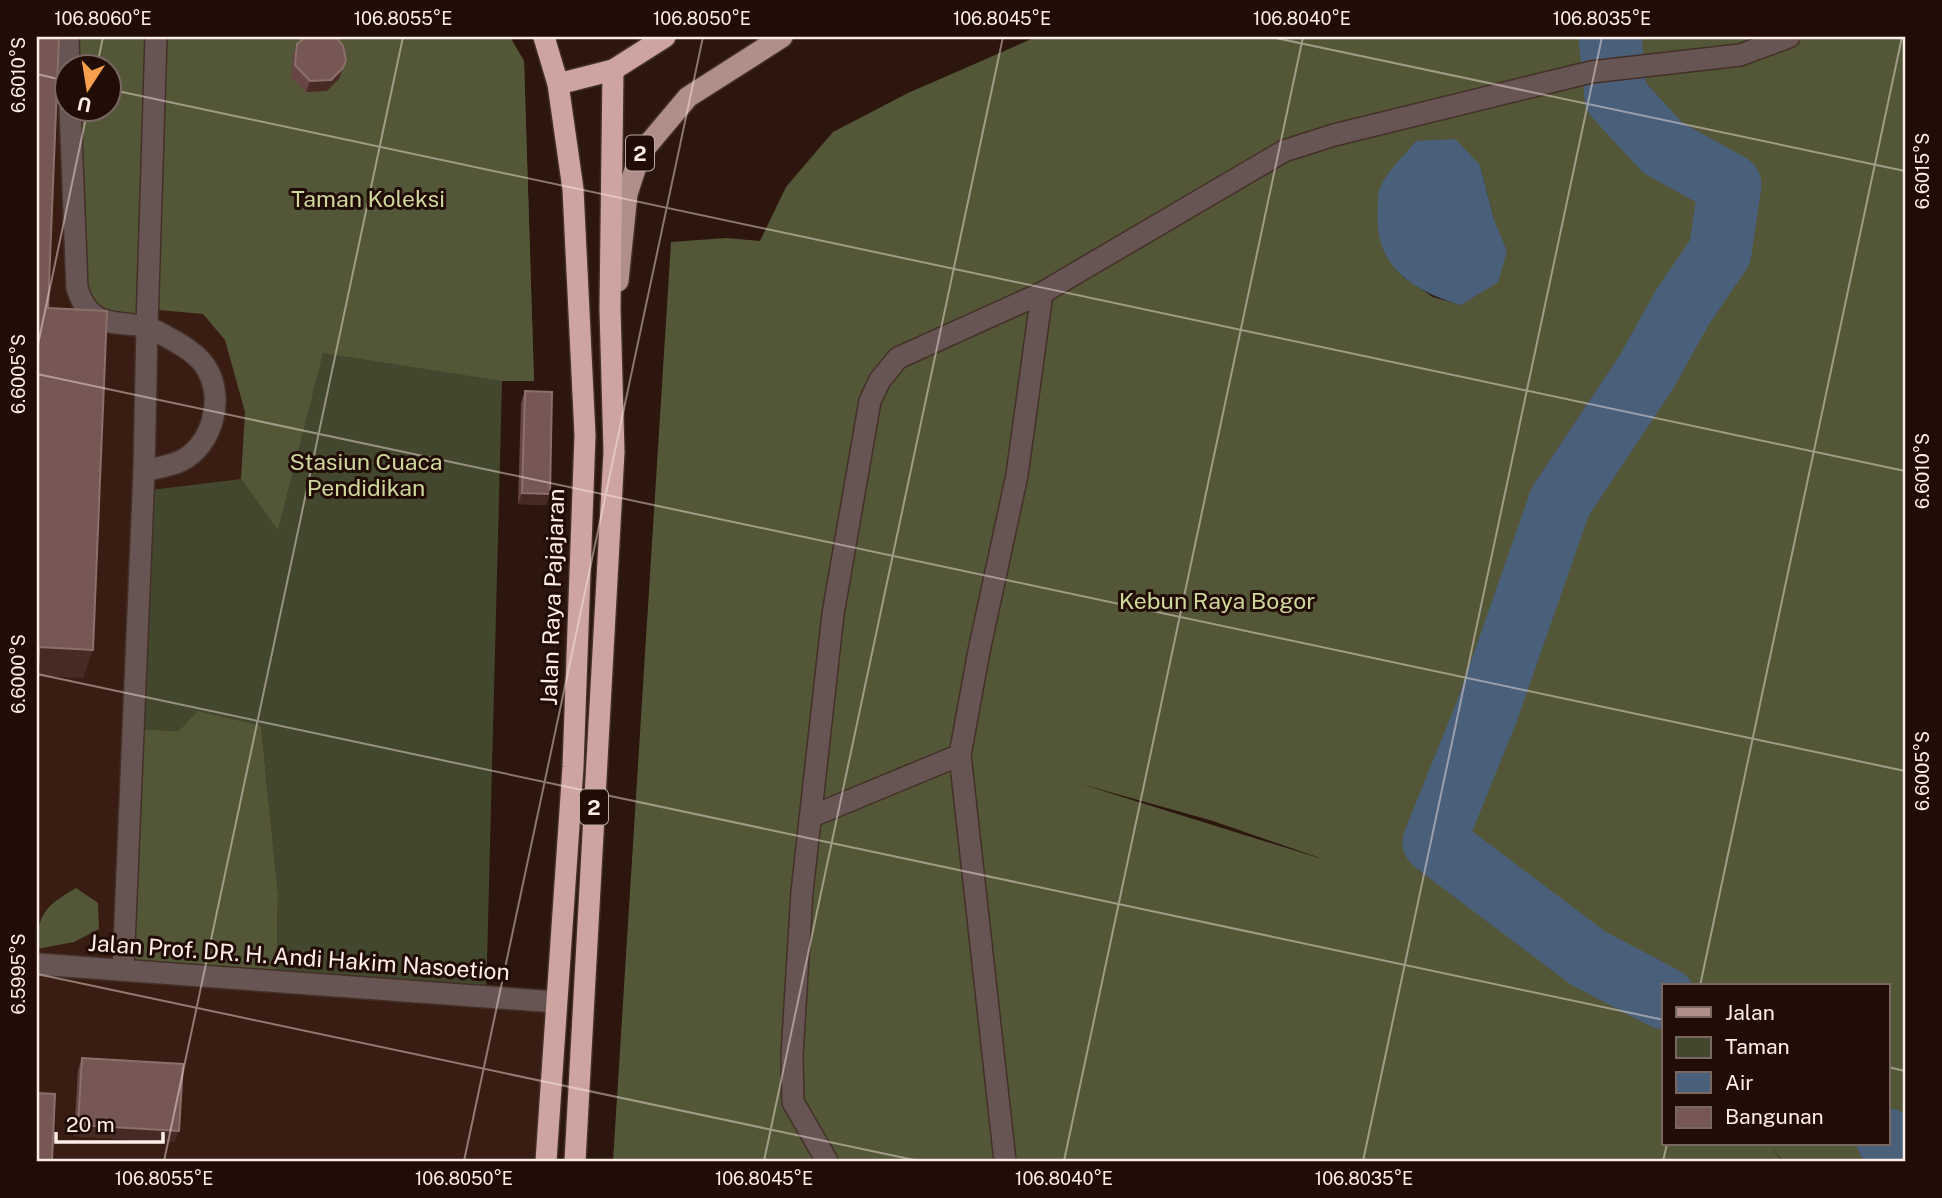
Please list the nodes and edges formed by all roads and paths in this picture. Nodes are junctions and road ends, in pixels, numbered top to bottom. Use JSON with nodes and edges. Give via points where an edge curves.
{"nodes":[{"id":1,"x":156,"y":37,"type":"edge"},
{"id":2,"x":544,"y":37,"type":"edge"},
{"id":3,"x":665,"y":37,"type":"edge"},
{"id":4,"x":782,"y":37,"type":"edge"},
{"id":5,"x":1789,"y":37,"type":"edge"},
{"id":6,"x":613,"y":69,"type":"junction"},
{"id":7,"x":558,"y":84,"type":"junction"},
{"id":8,"x":71,"y":122,"type":"edge"},
{"id":9,"x":1042,"y":293,"type":"junction"},
{"id":10,"x":147,"y":326,"type":"junction"},
{"id":11,"x":612,"y":336,"type":"junction"},
{"id":12,"x":585,"y":435,"type":"junction"},
{"id":13,"x":144,"y":471,"type":"junction"},
{"id":14,"x":960,"y":755,"type":"junction"},
{"id":15,"x":810,"y":817,"type":"junction"},
{"id":16,"x":37,"y":964,"type":"edge"},
{"id":17,"x":122,"y":969,"type":"junction"},
{"id":18,"x":556,"y":1002,"type":"junction"},
{"id":19,"x":546,"y":1161,"type":"edge"},
{"id":20,"x":575,"y":1161,"type":"edge"},
{"id":21,"x":827,"y":1161,"type":"edge"},
{"id":22,"x":1005,"y":1161,"type":"edge"}],
"edges":[{"from":1,"to":10,"type":"street"},
{"from":2,"to":7,"type":"highway","name":"Jalan Raya Pajajaran","number":"2"},
{"from":3,"to":6,"type":"highway"},
{"from":4,"to":11,"type":"main road","number":"2","via":[[688,97],[640,154],[628,194]]},
{"from":5,"to":9,"type":"street","via":[[1740,55],[1591,72],[1284,151]]},
{"from":6,"to":7,"type":"highway"},
{"from":6,"to":11,"type":"highway"},
{"from":7,"to":12,"type":"highway","name":"Jalan Raya Pajajaran","number":"2","via":[[575,205]]},
{"from":8,"to":10,"type":"street","via":[[77,289],[82,304],[101,321]]},
{"from":9,"to":14,"type":"street","via":[[1017,475]]},
{"from":9,"to":15,"type":"street","via":[[898,358],[870,401],[833,614]]},
{"from":10,"to":13,"type":"street"},
{"from":10,"to":13,"type":"street","via":[[184,347],[208,370],[216,399],[211,430],[198,449],[181,461]]},
{"from":11,"to":12,"type":"highway"},
{"from":11,"to":20,"type":"highway","number":"2","via":[[614,453]]},
{"from":12,"to":18,"type":"highway","name":"Jalan Raya Pajajaran","number":"2","via":[[573,767]]},
{"from":13,"to":17,"type":"street"},
{"from":14,"to":15,"type":"street"},
{"from":14,"to":22,"type":"street"},
{"from":15,"to":21,"type":"street","via":[[792,1055],[793,1102]]},
{"from":16,"to":17,"type":"street","name":"Jalan Prof. DR. H. Andi Hakim Nasoetion"},
{"from":17,"to":18,"type":"street","name":"Jalan Prof. DR. H. Andi Hakim Nasoetion"},
{"from":18,"to":19,"type":"highway","name":"Jalan Raya Pajajaran","number":"2"}]}
